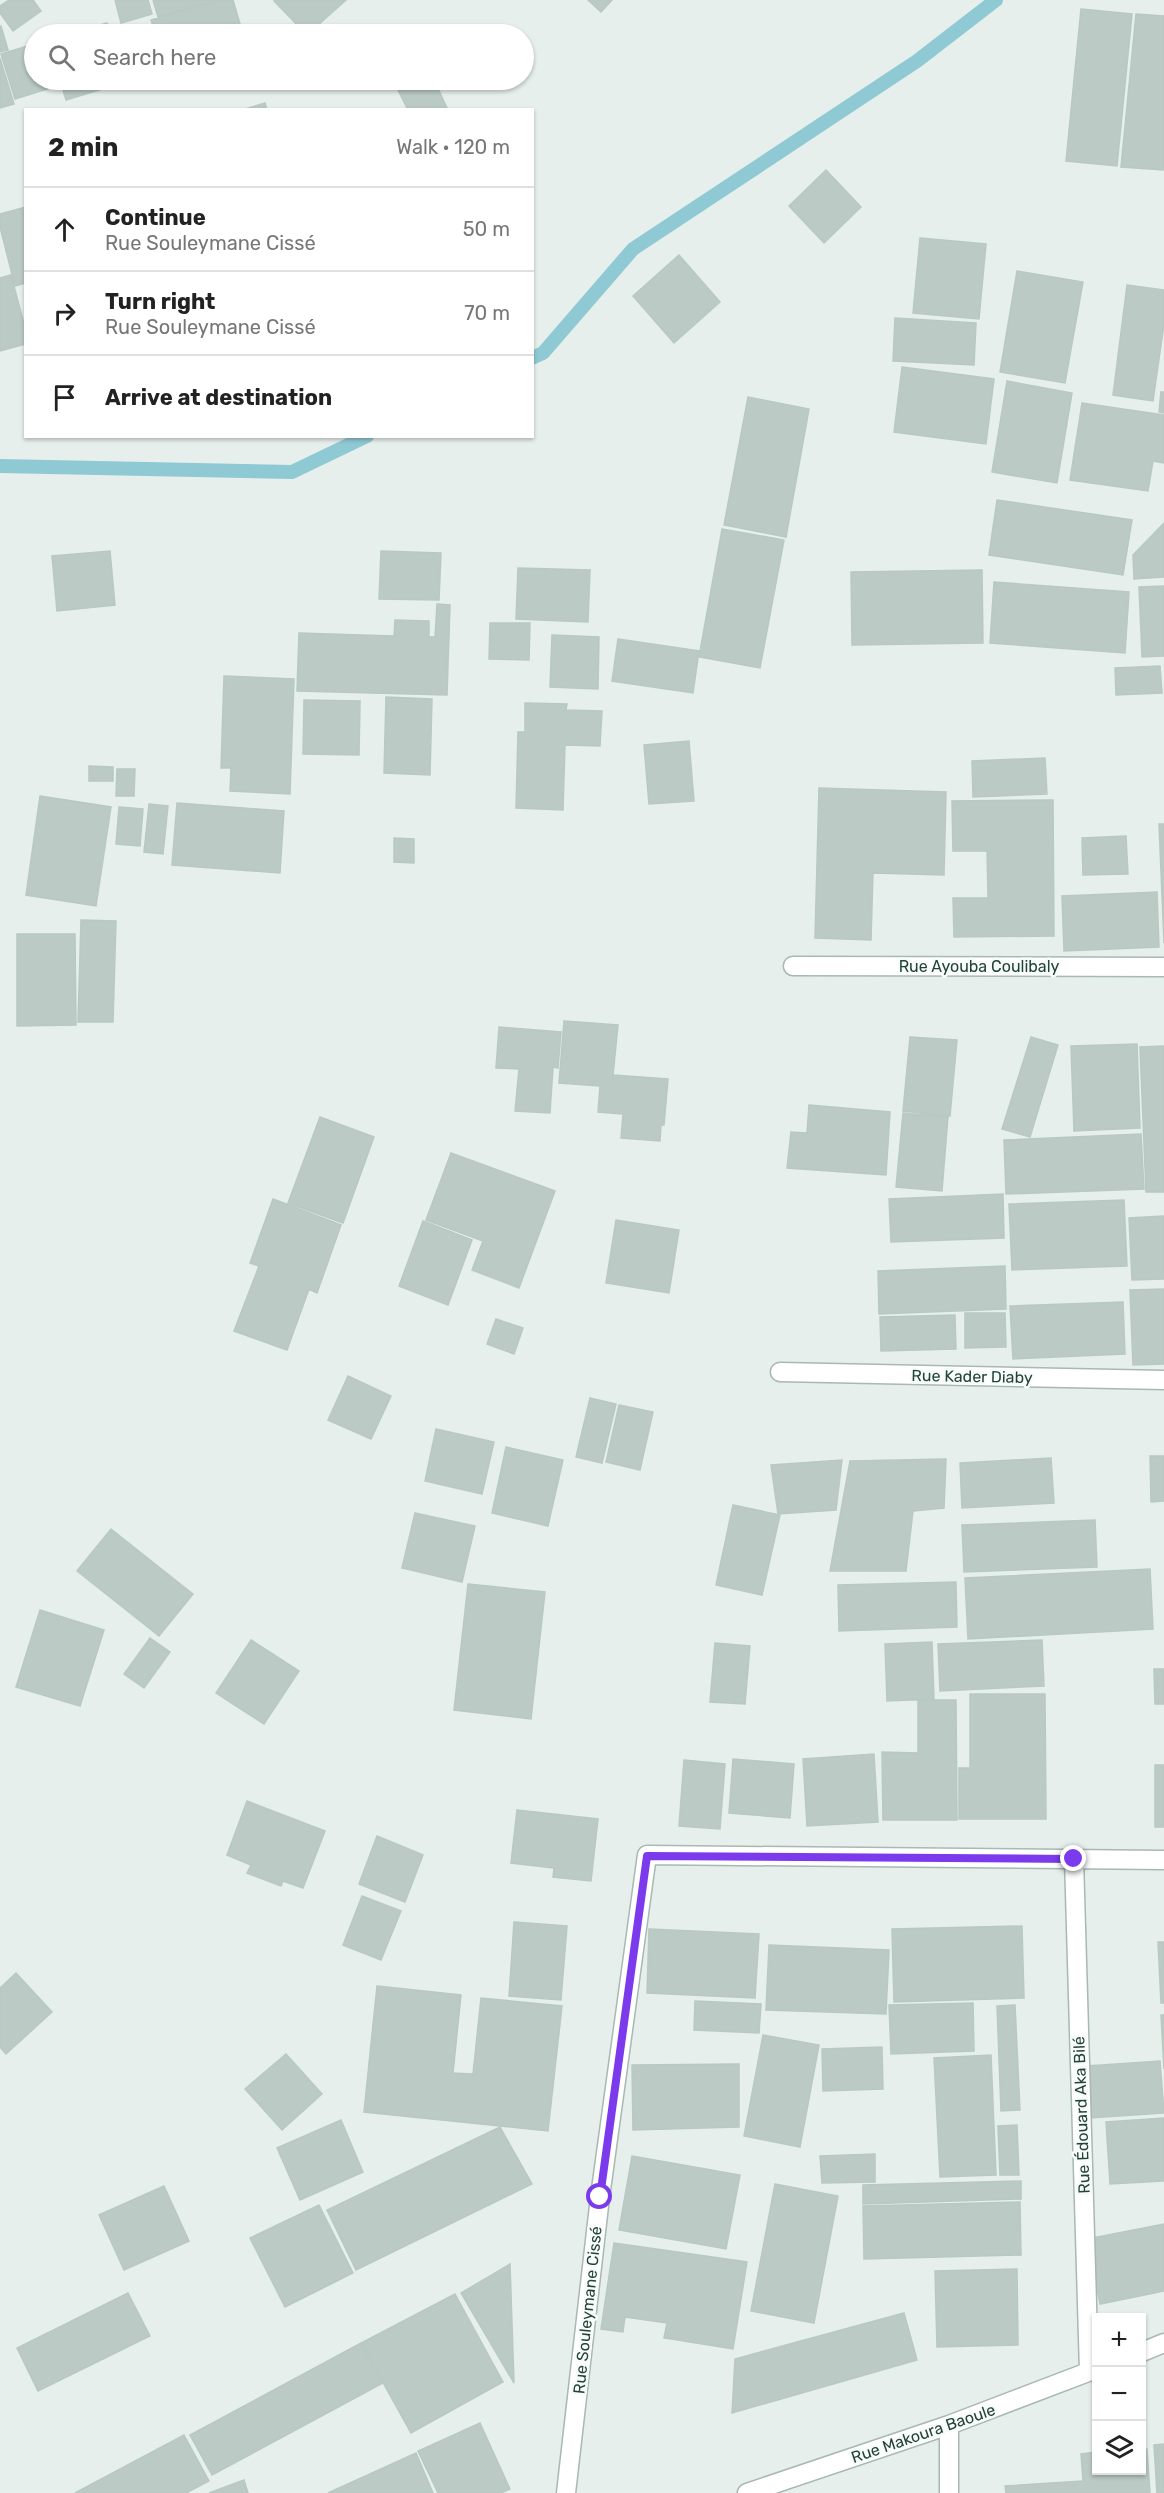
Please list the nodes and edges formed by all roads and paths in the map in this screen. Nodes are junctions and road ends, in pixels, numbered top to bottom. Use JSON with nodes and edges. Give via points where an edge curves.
{"nodes":[{"id":1,"x":793,"y":966,"type":"dead end"},
{"id":2,"x":1164,"y":967,"type":"edge"},
{"id":3,"x":780,"y":1372,"type":"dead end"},
{"id":4,"x":1164,"y":1380,"type":"edge"},
{"id":5,"x":1074,"y":1859,"type":"junction"},
{"id":6,"x":1164,"y":1860,"type":"edge"},
{"id":7,"x":1164,"y":2343,"type":"edge"},
{"id":8,"x":1146,"y":2350,"type":"edge"},
{"id":9,"x":1093,"y":2367,"type":"edge"},
{"id":10,"x":1092,"y":2370,"type":"edge"},
{"id":11,"x":949,"y":2425,"type":"junction"},
{"id":12,"x":566,"y":2493,"type":"edge"},
{"id":13,"x":747,"y":2493,"type":"edge"},
{"id":14,"x":949,"y":2493,"type":"edge"}],
"edges":[{"from":1,"to":2,"type":"street","name":"Rue Ayouba Coulibaly"},
{"from":3,"to":4,"type":"street","name":"Rue Kader Diaby"},
{"from":5,"to":6,"type":"street","name":"Rue Souleymane Cissé"},
{"from":5,"to":9,"type":"street","name":"Rue Édouard Aka Bilé"},
{"from":5,"to":12,"type":"street","name":"Rue Souleymane Cissé","via":[[647,1856],[601,2186]]},
{"from":7,"to":8,"type":"street"},
{"from":10,"to":11,"type":"street","name":"Rue Makoura Baoule"},
{"from":11,"to":13,"type":"street","name":"Rue Makoura Baoule"},
{"from":11,"to":14,"type":"street"}]}
